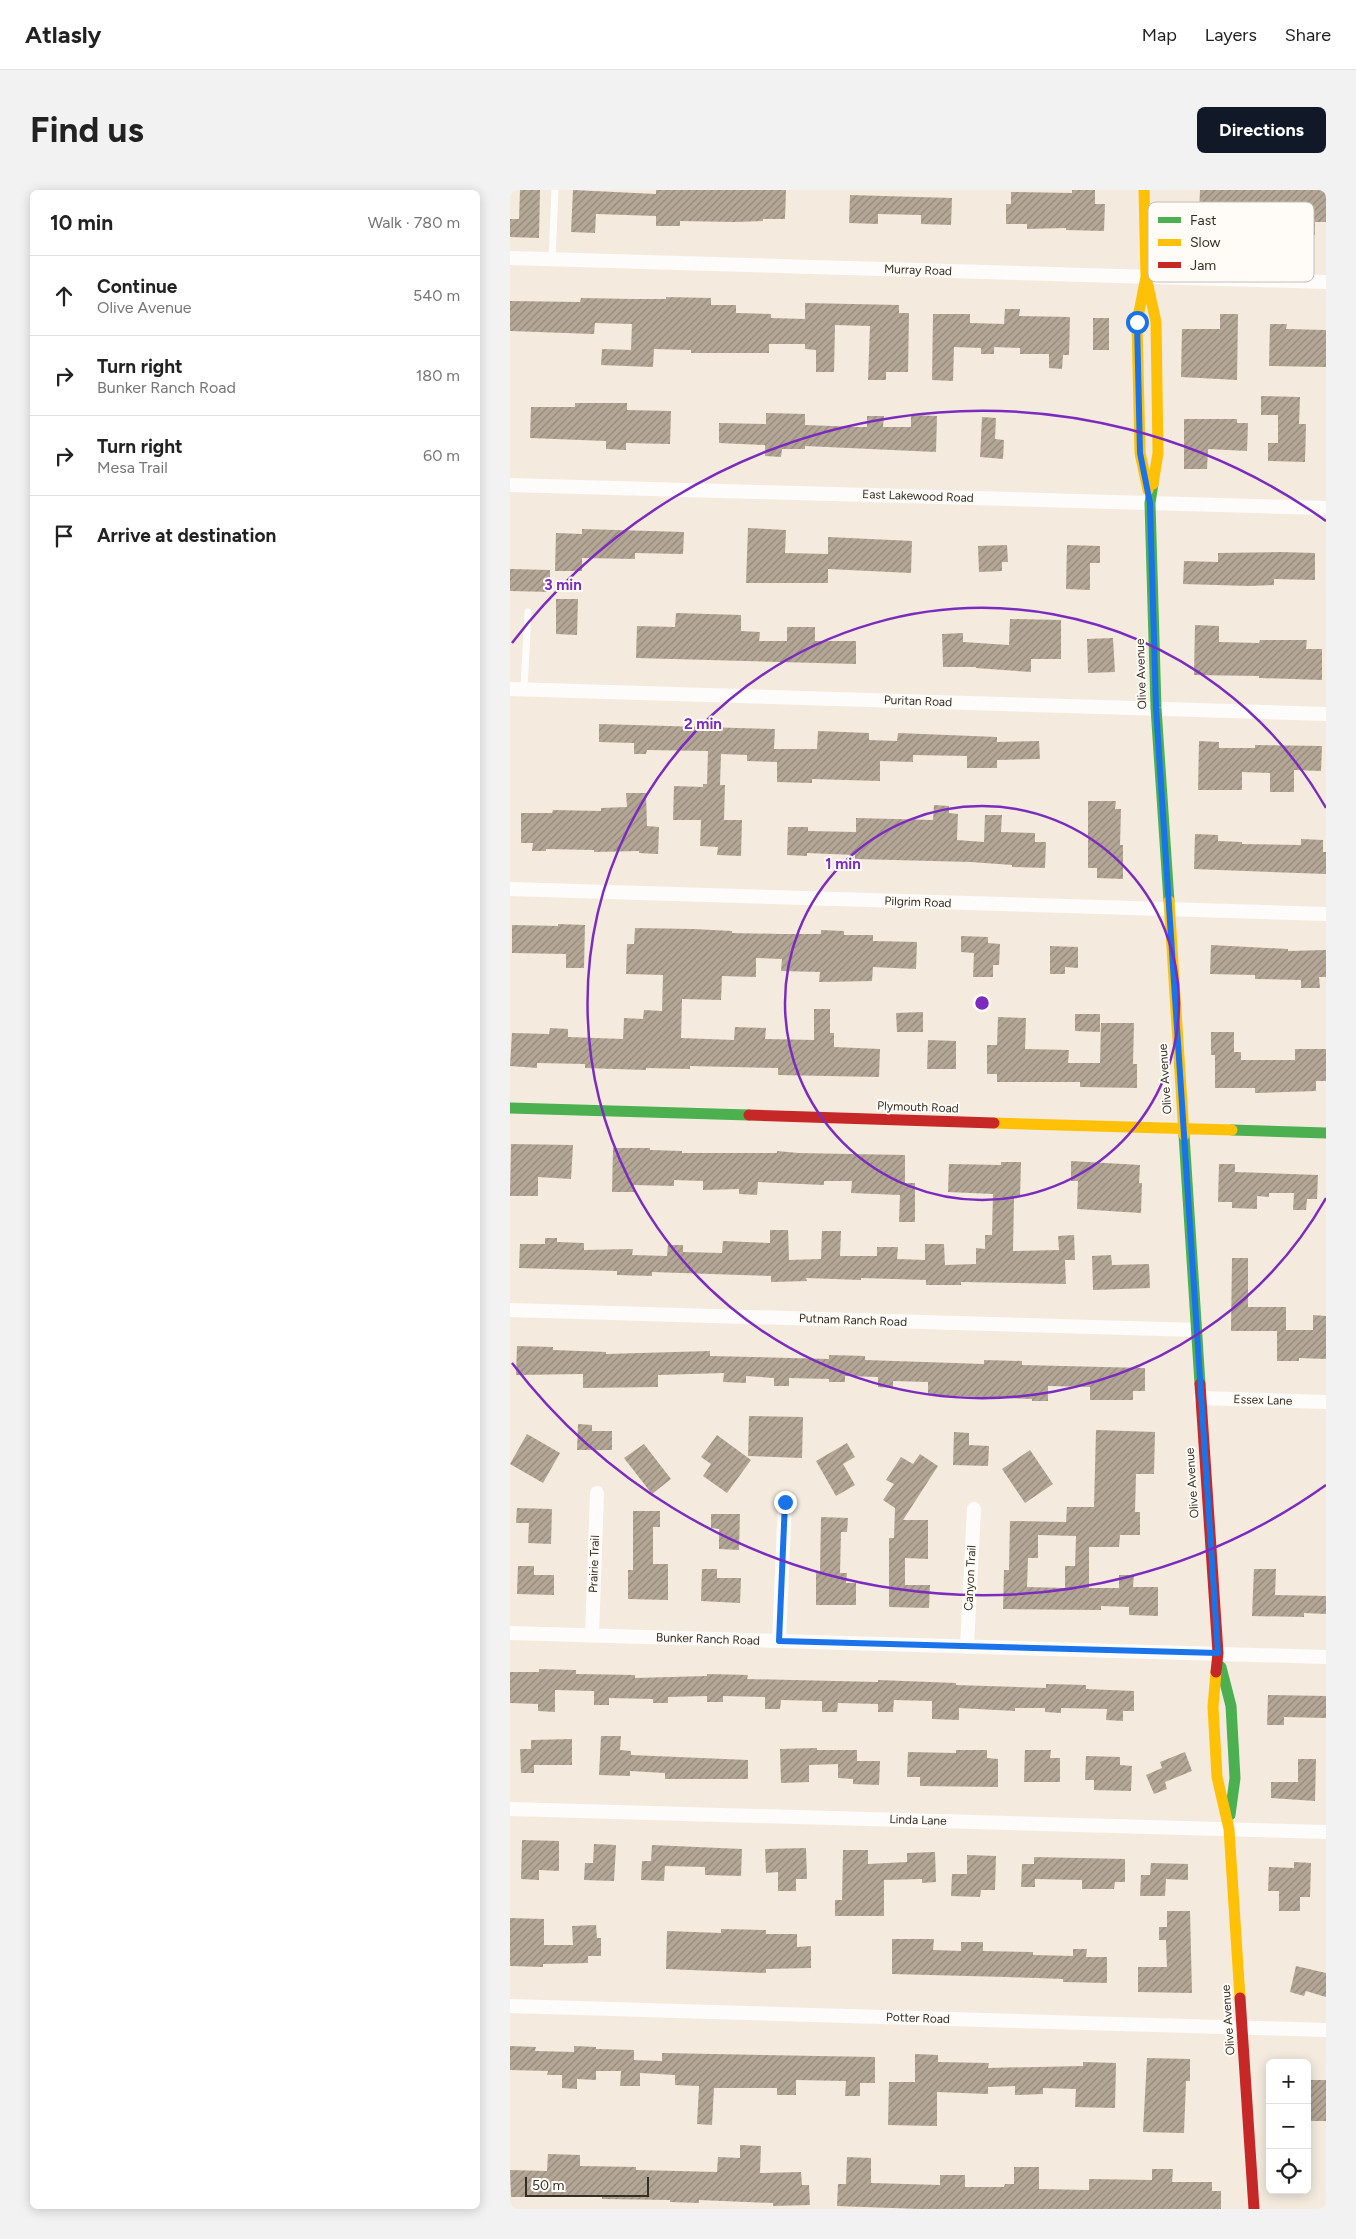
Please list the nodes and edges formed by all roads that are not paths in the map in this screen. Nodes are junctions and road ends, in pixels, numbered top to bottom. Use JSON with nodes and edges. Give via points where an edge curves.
{"nodes":[{"id":1,"x":555,"y":190,"type":"edge"},
{"id":2,"x":1144,"y":190,"type":"edge"},
{"id":3,"x":510,"y":258,"type":"edge"},
{"id":4,"x":552,"y":260,"type":"junction"},
{"id":5,"x":1146,"y":277,"type":"junction"},
{"id":6,"x":510,"y":485,"type":"edge"},
{"id":7,"x":1150,"y":503,"type":"junction"},
{"id":8,"x":1326,"y":508,"type":"edge"},
{"id":9,"x":528,"y":612,"type":"dead end"},
{"id":10,"x":517,"y":689,"type":"edge"},
{"id":11,"x":1156,"y":708,"type":"junction"},
{"id":12,"x":1326,"y":714,"type":"edge"},
{"id":13,"x":510,"y":889,"type":"edge"},
{"id":14,"x":1168,"y":910,"type":"junction"},
{"id":15,"x":1326,"y":914,"type":"edge"},
{"id":16,"x":510,"y":1108,"type":"edge"},
{"id":17,"x":1182,"y":1129,"type":"junction"},
{"id":18,"x":1326,"y":1133,"type":"edge"},
{"id":19,"x":510,"y":1310,"type":"edge"},
{"id":20,"x":1196,"y":1330,"type":"junction"},
{"id":21,"x":1200,"y":1398,"type":"junction"},
{"id":22,"x":1326,"y":1402,"type":"edge"},
{"id":23,"x":597,"y":1493,"type":"dead end"},
{"id":24,"x":785,"y":1502,"type":"dead end"},
{"id":25,"x":974,"y":1509,"type":"dead end"},
{"id":26,"x":510,"y":1633,"type":"edge"},
{"id":27,"x":592,"y":1636,"type":"junction"},
{"id":28,"x":779,"y":1641,"type":"junction"},
{"id":29,"x":967,"y":1647,"type":"junction"},
{"id":30,"x":1218,"y":1653,"type":"junction"},
{"id":31,"x":1326,"y":1657,"type":"edge"},
{"id":32,"x":510,"y":1809,"type":"edge"},
{"id":33,"x":1229,"y":1829,"type":"junction"},
{"id":34,"x":1326,"y":1832,"type":"edge"},
{"id":35,"x":510,"y":2006,"type":"edge"},
{"id":36,"x":1242,"y":2027,"type":"junction"},
{"id":37,"x":1326,"y":2030,"type":"edge"},
{"id":38,"x":1254,"y":2209,"type":"edge"}],
"edges":[{"from":1,"to":4,"type":"lane"},
{"from":2,"to":5,"type":"street"},
{"from":3,"to":4,"type":"street","name":"Murray Road"},
{"from":4,"to":5,"type":"street","name":"Murray Road"},
{"from":5,"to":7,"type":"street","name":"Olive Avenue","via":[[1156,322],[1158,453]]},
{"from":5,"to":7,"type":"street","name":"Olive Avenue","via":[[1137,322],[1140,453]]},
{"from":6,"to":7,"type":"street","name":"East Lakewood Road"},
{"from":7,"to":8,"type":"street","name":"East Lakewood Road"},
{"from":7,"to":11,"type":"street","name":"Olive Avenue"},
{"from":9,"to":10,"type":"lane"},
{"from":10,"to":11,"type":"street","name":"Puritan Road"},
{"from":11,"to":12,"type":"street","name":"Puritan Road"},
{"from":11,"to":14,"type":"street","name":"Olive Avenue"},
{"from":13,"to":14,"type":"street","name":"Pilgrim Road"},
{"from":14,"to":15,"type":"street","name":"Pilgrim Road"},
{"from":14,"to":17,"type":"street","name":"Olive Avenue"},
{"from":16,"to":17,"type":"street","name":"Plymouth Road"},
{"from":17,"to":18,"type":"street","name":"Plymouth Road"},
{"from":17,"to":20,"type":"street","name":"Olive Avenue"},
{"from":19,"to":20,"type":"street","name":"Putnam Ranch Road"},
{"from":20,"to":21,"type":"street","name":"Olive Avenue"},
{"from":21,"to":22,"type":"street","name":"Essex Lane"},
{"from":21,"to":30,"type":"street","name":"Olive Avenue"},
{"from":23,"to":27,"type":"street","name":"Prairie Trail"},
{"from":24,"to":28,"type":"street"},
{"from":25,"to":29,"type":"street","name":"Canyon Trail"},
{"from":26,"to":27,"type":"street","name":"Bunker Ranch Road"},
{"from":27,"to":28,"type":"street","name":"Bunker Ranch Road"},
{"from":28,"to":29,"type":"street","name":"Bunker Ranch Road"},
{"from":29,"to":30,"type":"street","name":"Bunker Ranch Road"},
{"from":30,"to":31,"type":"street","name":"Bunker Ranch Road"},
{"from":30,"to":33,"type":"street","name":"Olive Avenue","via":[[1213,1707],[1216,1777]]},
{"from":30,"to":33,"type":"street","name":"Olive Avenue","via":[[1231,1706],[1235,1778]]},
{"from":32,"to":33,"type":"street","name":"Linda Lane"},
{"from":33,"to":34,"type":"street","name":"Linda Lane"},
{"from":33,"to":36,"type":"street","name":"Olive Avenue"},
{"from":35,"to":36,"type":"street","name":"Potter Road"},
{"from":36,"to":37,"type":"street","name":"Potter Road"},
{"from":36,"to":38,"type":"street","name":"Olive Avenue"}]}
